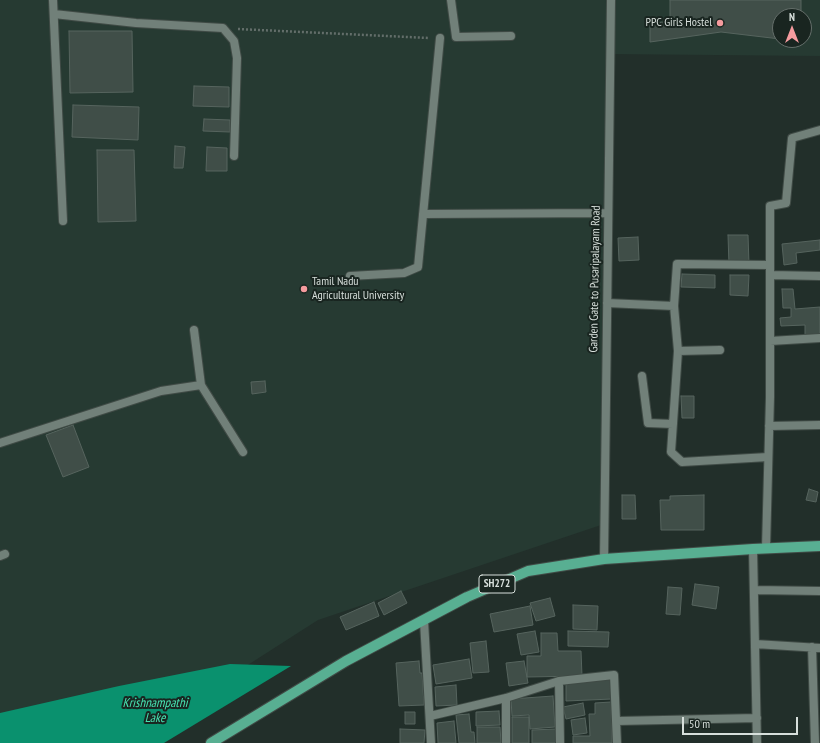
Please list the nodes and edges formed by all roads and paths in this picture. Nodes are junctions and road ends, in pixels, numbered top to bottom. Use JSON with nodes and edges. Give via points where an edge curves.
{"nodes":[{"id":1,"x":53,"y":0,"type":"edge"},
{"id":2,"x":451,"y":0,"type":"edge"},
{"id":3,"x":611,"y":0,"type":"edge"},
{"id":4,"x":54,"y":14,"type":"junction"},
{"id":5,"x":223,"y":28,"type":"junction"},
{"id":6,"x":511,"y":36,"type":"dead end"},
{"id":7,"x":440,"y":38,"type":"joint"},
{"id":8,"x":820,"y":130,"type":"edge"},
{"id":9,"x":234,"y":156,"type":"dead end"},
{"id":10,"x":608,"y":213,"type":"junction"},
{"id":11,"x":423,"y":214,"type":"junction"},
{"id":12,"x":63,"y":221,"type":"dead end"},
{"id":13,"x":770,"y":265,"type":"junction"},
{"id":14,"x":350,"y":276,"type":"dead end"},
{"id":15,"x":770,"y":276,"type":"junction"},
{"id":16,"x":820,"y":276,"type":"edge"},
{"id":17,"x":607,"y":303,"type":"junction"},
{"id":18,"x":674,"y":306,"type":"junction"},
{"id":19,"x":194,"y":330,"type":"dead end"},
{"id":20,"x":820,"y":338,"type":"edge"},
{"id":21,"x":770,"y":341,"type":"junction"},
{"id":22,"x":720,"y":350,"type":"dead end"},
{"id":23,"x":678,"y":351,"type":"junction"},
{"id":24,"x":642,"y":376,"type":"dead end"},
{"id":25,"x":201,"y":385,"type":"junction"},
{"id":26,"x":673,"y":424,"type":"junction"},
{"id":27,"x":820,"y":425,"type":"edge"},
{"id":28,"x":769,"y":426,"type":"junction"},
{"id":29,"x":0,"y":443,"type":"edge"},
{"id":30,"x":243,"y":452,"type":"dead end"},
{"id":31,"x":768,"y":457,"type":"junction"},
{"id":32,"x":820,"y":546,"type":"edge"},
{"id":33,"x":766,"y":548,"type":"junction"},
{"id":34,"x":753,"y":549,"type":"junction"},
{"id":35,"x":604,"y":559,"type":"junction"},
{"id":36,"x":754,"y":590,"type":"junction"},
{"id":37,"x":820,"y":591,"type":"edge"},
{"id":38,"x":424,"y":621,"type":"junction"},
{"id":39,"x":755,"y":644,"type":"junction"},
{"id":40,"x":816,"y":647,"type":"edge"},
{"id":41,"x":559,"y":681,"type":"junction"},
{"id":42,"x":506,"y":698,"type":"junction"},
{"id":43,"x":430,"y":716,"type":"junction"},
{"id":44,"x":757,"y":718,"type":"junction"},
{"id":45,"x":617,"y":721,"type":"junction"},
{"id":46,"x":211,"y":743,"type":"edge"},
{"id":47,"x":431,"y":743,"type":"edge"},
{"id":48,"x":506,"y":743,"type":"edge"},
{"id":49,"x":560,"y":743,"type":"edge"},
{"id":50,"x":617,"y":743,"type":"edge"},
{"id":51,"x":757,"y":743,"type":"edge"},
{"id":52,"x":814,"y":743,"type":"edge"}],
"edges":[{"from":1,"to":4,"type":"street"},
{"from":2,"to":6,"type":"street","via":[[456,37]]},
{"from":3,"to":10,"type":"street","name":"Garden Gate to Pusaripalayam Road"},
{"from":4,"to":5,"type":"street","via":[[136,23]]},
{"from":4,"to":12,"type":"street"},
{"from":5,"to":7,"type":"path"},
{"from":5,"to":9,"type":"street","via":[[234,41],[237,58]]},
{"from":7,"to":11,"type":"street"},
{"from":8,"to":13,"type":"street","via":[[792,138],[786,203],[770,206]]},
{"from":10,"to":11,"type":"street"},
{"from":10,"to":17,"type":"street","name":"Garden Gate to Pusaripalayam Road"},
{"from":11,"to":14,"type":"street","via":[[418,267],[404,273]]},
{"from":13,"to":15,"type":"street"},
{"from":13,"to":18,"type":"street","via":[[677,264]]},
{"from":15,"to":16,"type":"street"},
{"from":15,"to":21,"type":"street"},
{"from":17,"to":18,"type":"street"},
{"from":17,"to":35,"type":"street","name":"Garden Gate to Pusaripalayam Road"},
{"from":18,"to":23,"type":"street"},
{"from":19,"to":25,"type":"street"},
{"from":20,"to":21,"type":"street"},
{"from":21,"to":28,"type":"street"},
{"from":22,"to":23,"type":"street"},
{"from":23,"to":26,"type":"street"},
{"from":24,"to":26,"type":"street","via":[[648,423]]},
{"from":25,"to":29,"type":"street","via":[[161,391]]},
{"from":25,"to":30,"type":"street"},
{"from":26,"to":31,"type":"street","via":[[671,452],[682,462]]},
{"from":27,"to":28,"type":"street"},
{"from":28,"to":31,"type":"street"},
{"from":31,"to":33,"type":"street"},
{"from":32,"to":33,"type":"main road","number":"SH272"},
{"from":33,"to":34,"type":"main road","number":"SH272"},
{"from":34,"to":35,"type":"main road","number":"SH272"},
{"from":34,"to":36,"type":"street"},
{"from":35,"to":38,"type":"main road","number":"SH272","via":[[528,571],[467,598]]},
{"from":36,"to":37,"type":"street"},
{"from":36,"to":39,"type":"street"},
{"from":38,"to":43,"type":"street"},
{"from":38,"to":46,"type":"main road","number":"SH272","via":[[346,661]]},
{"from":39,"to":40,"type":"street"},
{"from":39,"to":44,"type":"street"},
{"from":40,"to":52,"type":"street"},
{"from":41,"to":42,"type":"street"},
{"from":41,"to":45,"type":"street","via":[[614,675]]},
{"from":41,"to":49,"type":"street"},
{"from":42,"to":43,"type":"street"},
{"from":42,"to":48,"type":"street"},
{"from":43,"to":47,"type":"street"},
{"from":44,"to":45,"type":"street"},
{"from":44,"to":51,"type":"street"},
{"from":45,"to":50,"type":"street"}]}
